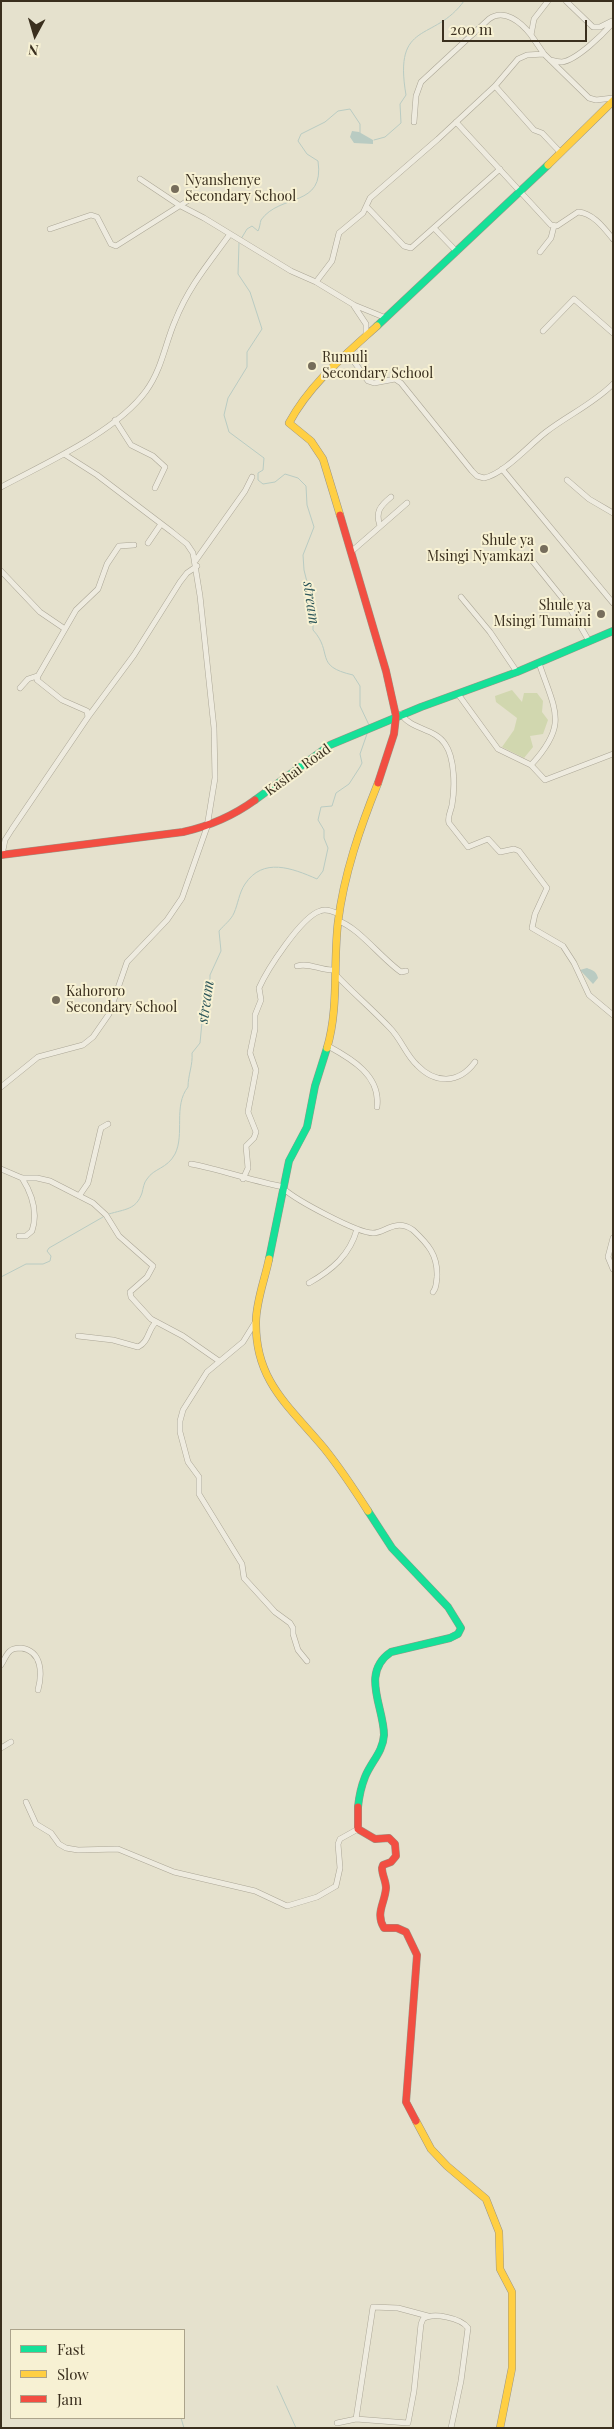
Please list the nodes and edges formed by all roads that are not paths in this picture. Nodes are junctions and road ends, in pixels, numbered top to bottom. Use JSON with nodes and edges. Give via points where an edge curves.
{"nodes":[{"id":1,"x":548,"y":1,"type":"edge"},
{"id":2,"x":566,"y":1,"type":"edge"},
{"id":3,"x":613,"y":22,"type":"edge"},
{"id":4,"x":531,"y":35,"type":"junction"},
{"id":5,"x":544,"y":54,"type":"junction"},
{"id":6,"x":550,"y":60,"type":"junction"},
{"id":7,"x":495,"y":86,"type":"junction"},
{"id":8,"x":613,"y":100,"type":"edge"},
{"id":9,"x":414,"y":122,"type":"dead end"},
{"id":10,"x":456,"y":122,"type":"junction"},
{"id":11,"x":560,"y":152,"type":"junction"},
{"id":12,"x":500,"y":169,"type":"junction"},
{"id":13,"x":140,"y":179,"type":"dead end"},
{"id":14,"x":521,"y":192,"type":"junction"},
{"id":15,"x":192,"y":198,"type":"dead end"},
{"id":16,"x":179,"y":205,"type":"junction"},
{"id":17,"x":367,"y":207,"type":"junction"},
{"id":18,"x":554,"y":226,"type":"junction"},
{"id":19,"x":434,"y":228,"type":"junction"},
{"id":20,"x":50,"y":229,"type":"dead end"},
{"id":21,"x":230,"y":234,"type":"junction"},
{"id":22,"x":613,"y":239,"type":"edge"},
{"id":23,"x":457,"y":252,"type":"junction"},
{"id":24,"x":540,"y":252,"type":"dead end"},
{"id":25,"x":316,"y":282,"type":"junction"},
{"id":26,"x":354,"y":305,"type":"junction"},
{"id":27,"x":386,"y":318,"type":"junction"},
{"id":28,"x":543,"y":331,"type":"dead end"},
{"id":29,"x":613,"y":333,"type":"edge"},
{"id":30,"x":364,"y":339,"type":"junction"},
{"id":31,"x":347,"y":352,"type":"junction"},
{"id":32,"x":613,"y":384,"type":"edge"},
{"id":33,"x":115,"y":420,"type":"junction"},
{"id":34,"x":64,"y":454,"type":"junction"},
{"id":35,"x":502,"y":469,"type":"junction"},
{"id":36,"x":252,"y":478,"type":"dead end"},
{"id":37,"x":568,"y":480,"type":"dead end"},
{"id":38,"x":1,"y":487,"type":"edge"},
{"id":39,"x":155,"y":488,"type":"dead end"},
{"id":40,"x":391,"y":497,"type":"dead end"},
{"id":41,"x":408,"y":503,"type":"dead end"},
{"id":42,"x":613,"y":513,"type":"edge"},
{"id":43,"x":161,"y":524,"type":"junction"},
{"id":44,"x":380,"y":526,"type":"junction"},
{"id":45,"x":148,"y":543,"type":"dead end"},
{"id":46,"x":134,"y":545,"type":"dead end"},
{"id":47,"x":352,"y":552,"type":"junction"},
{"id":48,"x":530,"y":558,"type":"dead end"},
{"id":49,"x":196,"y":560,"type":"junction"},
{"id":50,"x":197,"y":566,"type":"junction"},
{"id":51,"x":1,"y":571,"type":"edge"},
{"id":52,"x":461,"y":597,"type":"dead end"},
{"id":53,"x":613,"y":603,"type":"edge"},
{"id":54,"x":65,"y":629,"type":"junction"},
{"id":55,"x":613,"y":631,"type":"edge"},
{"id":56,"x":589,"y":641,"type":"junction"},
{"id":57,"x":539,"y":663,"type":"junction"},
{"id":58,"x":517,"y":672,"type":"junction"},
{"id":59,"x":37,"y":676,"type":"junction"},
{"id":60,"x":20,"y":688,"type":"dead end"},
{"id":61,"x":458,"y":694,"type":"junction"},
{"id":62,"x":399,"y":715,"type":"junction"},
{"id":63,"x":88,"y":717,"type":"junction"},
{"id":64,"x":613,"y":754,"type":"edge"},
{"id":65,"x":530,"y":765,"type":"junction"},
{"id":66,"x":207,"y":826,"type":"junction"},
{"id":67,"x":2,"y":855,"type":"edge"},
{"id":68,"x":339,"y":917,"type":"junction"},
{"id":69,"x":297,"y":966,"type":"dead end"},
{"id":70,"x":406,"y":971,"type":"dead end"},
{"id":71,"x":334,"y":972,"type":"junction"},
{"id":72,"x":613,"y":1015,"type":"edge"},
{"id":73,"x":328,"y":1046,"type":"junction"},
{"id":74,"x":475,"y":1062,"type":"dead end"},
{"id":75,"x":1,"y":1087,"type":"edge"},
{"id":76,"x":376,"y":1108,"type":"dead end"},
{"id":77,"x":108,"y":1124,"type":"dead end"},
{"id":78,"x":191,"y":1164,"type":"dead end"},
{"id":79,"x":1,"y":1169,"type":"edge"},
{"id":80,"x":22,"y":1178,"type":"junction"},
{"id":81,"x":243,"y":1179,"type":"junction"},
{"id":82,"x":284,"y":1188,"type":"junction"},
{"id":83,"x":79,"y":1196,"type":"junction"},
{"id":84,"x":358,"y":1229,"type":"junction"},
{"id":85,"x":19,"y":1236,"type":"dead end"},
{"id":86,"x":613,"y":1238,"type":"edge"},
{"id":87,"x":613,"y":1269,"type":"edge"},
{"id":88,"x":309,"y":1283,"type":"dead end"},
{"id":89,"x":434,"y":1292,"type":"dead end"},
{"id":90,"x":256,"y":1320,"type":"junction"},
{"id":91,"x":156,"y":1322,"type":"junction"},
{"id":92,"x":78,"y":1336,"type":"dead end"},
{"id":93,"x":219,"y":1360,"type":"junction"},
{"id":94,"x":307,"y":1661,"type":"dead end"},
{"id":95,"x":1,"y":1665,"type":"edge"},
{"id":96,"x":38,"y":1690,"type":"dead end"},
{"id":97,"x":11,"y":1742,"type":"dead end"},
{"id":98,"x":1,"y":1748,"type":"edge"},
{"id":99,"x":26,"y":1802,"type":"dead end"},
{"id":100,"x":358,"y":1829,"type":"junction"},
{"id":101,"x":428,"y":2316,"type":"junction"},
{"id":102,"x":356,"y":2419,"type":"junction"},
{"id":103,"x":337,"y":2423,"type":"dead end"},
{"id":104,"x":451,"y":2428,"type":"edge"},
{"id":105,"x":500,"y":2428,"type":"edge"}],
"edges":[{"from":1,"to":4,"type":"street","via":[[534,19]]},
{"from":2,"to":3,"type":"street","via":[[593,27]]},
{"from":3,"to":6,"type":"street","via":[[596,40],[567,60]]},
{"from":4,"to":5,"type":"street"},
{"from":4,"to":9,"type":"street","via":[[505,15],[498,14],[489,19],[422,82],[416,96]]},
{"from":5,"to":6,"type":"street"},
{"from":5,"to":7,"type":"street","via":[[527,54]]},
{"from":6,"to":8,"type":"street","via":[[589,98]]},
{"from":7,"to":10,"type":"street"},
{"from":7,"to":11,"type":"street","via":[[534,130],[542,133]]},
{"from":8,"to":11,"type":"street"},
{"from":10,"to":12,"type":"street"},
{"from":10,"to":17,"type":"street","via":[[374,195]]},
{"from":11,"to":14,"type":"street"},
{"from":12,"to":14,"type":"street"},
{"from":12,"to":19,"type":"street"},
{"from":13,"to":16,"type":"street"},
{"from":14,"to":18,"type":"street"},
{"from":14,"to":23,"type":"street"},
{"from":15,"to":16,"type":"street"},
{"from":16,"to":20,"type":"street","via":[[116,246],[111,244],[97,217],[91,215]]},
{"from":16,"to":21,"type":"street"},
{"from":17,"to":19,"type":"street","via":[[408,248],[414,247]]},
{"from":17,"to":25,"type":"street","via":[[339,233],[330,264]]},
{"from":18,"to":22,"type":"street","via":[[578,212],[584,212]]},
{"from":18,"to":24,"type":"street","via":[[551,238]]},
{"from":19,"to":23,"type":"street"},
{"from":21,"to":25,"type":"street","via":[[291,271]]},
{"from":21,"to":33,"type":"street","via":[[191,288],[175,320],[152,382]]},
{"from":23,"to":27,"type":"street"},
{"from":25,"to":26,"type":"street"},
{"from":26,"to":27,"type":"street"},
{"from":26,"to":30,"type":"street","via":[[366,324]]},
{"from":27,"to":30,"type":"street"},
{"from":28,"to":29,"type":"street","via":[[574,299]]},
{"from":30,"to":31,"type":"street"},
{"from":31,"to":35,"type":"street","via":[[368,381],[395,379],[401,383],[477,476],[487,478]]},
{"from":31,"to":47,"type":"street","via":[[309,391],[289,423],[311,441],[323,459]]},
{"from":32,"to":35,"type":"street","via":[[595,401],[545,433]]},
{"from":33,"to":34,"type":"street"},
{"from":33,"to":39,"type":"street","via":[[131,445],[153,456],[165,467]]},
{"from":34,"to":38,"type":"street"},
{"from":34,"to":43,"type":"street"},
{"from":35,"to":53,"type":"street"},
{"from":36,"to":49,"type":"street"},
{"from":37,"to":42,"type":"street","via":[[589,499]]},
{"from":40,"to":44,"type":"street","via":[[379,509]]},
{"from":41,"to":44,"type":"street"},
{"from":43,"to":45,"type":"street"},
{"from":43,"to":49,"type":"street","via":[[187,544]]},
{"from":44,"to":47,"type":"street"},
{"from":46,"to":54,"type":"street","via":[[121,545],[116,550],[106,564],[98,589],[76,610]]},
{"from":47,"to":62,"type":"street"},
{"from":48,"to":56,"type":"street","via":[[568,606]]},
{"from":49,"to":50,"type":"street"},
{"from":50,"to":63,"type":"street","via":[[180,582],[134,655]]},
{"from":50,"to":66,"type":"street","via":[[215,752],[215,778]]},
{"from":51,"to":54,"type":"street","via":[[40,612]]},
{"from":52,"to":58,"type":"street"},
{"from":54,"to":59,"type":"street"},
{"from":55,"to":56,"type":"street","name":"Kashai Road"},
{"from":56,"to":57,"type":"street","name":"Kashai Road"},
{"from":57,"to":58,"type":"street","name":"Kashai Road"},
{"from":57,"to":65,"type":"street","via":[[552,700],[556,725],[550,742]]},
{"from":58,"to":61,"type":"street","name":"Kashai Road"},
{"from":59,"to":60,"type":"street","via":[[28,679]]},
{"from":59,"to":63,"type":"street","via":[[62,700],[87,711]]},
{"from":61,"to":62,"type":"street","name":"Kashai Road"},
{"from":61,"to":65,"type":"street","via":[[498,748]]},
{"from":62,"to":66,"type":"street","name":"Kashai Road","via":[[330,745],[268,792]]},
{"from":62,"to":68,"type":"street","via":[[380,777],[356,837]]},
{"from":62,"to":72,"type":"street","via":[[440,738],[449,752],[453,802],[449,823],[468,847],[488,839],[500,852],[520,851],[547,888],[532,928],[563,946],[589,995]]},
{"from":63,"to":67,"type":"street","via":[[5,840]]},
{"from":64,"to":65,"type":"street","via":[[548,781]]},
{"from":66,"to":67,"type":"street","name":"Kashai Road"},
{"from":66,"to":75,"type":"street","via":[[182,898],[168,920],[127,962],[109,1014],[93,1037],[73,1049],[38,1057]]},
{"from":68,"to":70,"type":"street","via":[[392,966],[401,972]]},
{"from":68,"to":71,"type":"street"},
{"from":68,"to":81,"type":"street","via":[[326,910],[313,915],[290,938],[259,988],[261,1000],[255,1016],[250,1053],[256,1070],[248,1112],[256,1132],[246,1146],[248,1168]]},
{"from":69,"to":71,"type":"street","via":[[305,964]]},
{"from":71,"to":73,"type":"street","via":[[332,1030]]},
{"from":71,"to":74,"type":"street","via":[[396,1034],[416,1064],[435,1078],[450,1080],[466,1072]]},
{"from":73,"to":76,"type":"street","via":[[355,1062],[374,1082],[377,1088]]},
{"from":73,"to":82,"type":"street","via":[[310,1115],[289,1161]]},
{"from":77,"to":83,"type":"street","via":[[101,1128],[88,1183]]},
{"from":78,"to":81,"type":"street","via":[[216,1168]]},
{"from":79,"to":80,"type":"street"},
{"from":80,"to":83,"type":"street","via":[[44,1179]]},
{"from":80,"to":85,"type":"street","via":[[35,1215],[32,1231],[26,1236]]},
{"from":81,"to":82,"type":"street"},
{"from":82,"to":84,"type":"street","via":[[298,1199]]},
{"from":82,"to":90,"type":"street"},
{"from":83,"to":91,"type":"street","via":[[100,1209],[119,1236],[153,1266],[130,1294],[145,1314]]},
{"from":84,"to":88,"type":"street","via":[[348,1253]]},
{"from":84,"to":89,"type":"street","via":[[373,1233],[394,1226],[413,1230],[435,1255]]},
{"from":86,"to":87,"type":"street","via":[[608,1257]]},
{"from":90,"to":93,"type":"street","via":[[243,1342]]},
{"from":90,"to":100,"type":"street","via":[[256,1342],[269,1382],[342,1472],[398,1553],[461,1625],[457,1636],[392,1652],[379,1665],[374,1696],[383,1720],[383,1745],[362,1784],[356,1816]]},
{"from":91,"to":92,"type":"street","via":[[150,1328],[145,1343],[138,1347]]},
{"from":91,"to":93,"type":"street"},
{"from":93,"to":94,"type":"street","via":[[207,1372],[181,1415],[180,1432],[186,1456],[200,1477],[199,1494],[242,1564],[244,1578],[275,1612],[290,1623],[298,1650]]},
{"from":95,"to":96,"type":"street","via":[[9,1651],[16,1648],[32,1653],[41,1669]]},
{"from":97,"to":98,"type":"street"},
{"from":99,"to":100,"type":"street","via":[[36,1824],[52,1833],[66,1848],[118,1849],[174,1872],[255,1891],[287,1906],[317,1897],[336,1886],[341,1860],[338,1844],[340,1839]]},
{"from":100,"to":105,"type":"street","via":[[374,1840],[386,1836],[396,1844],[394,1860],[382,1868],[386,1886],[379,1909],[380,1921],[384,1928],[406,1932],[417,1955],[406,2102],[431,2149],[486,2198],[499,2232],[500,2269],[512,2292],[512,2368]]},
{"from":101,"to":102,"type":"street","via":[[421,2324],[409,2421],[401,2424]]},
{"from":101,"to":102,"type":"street","via":[[398,2308],[373,2307]]},
{"from":101,"to":104,"type":"street","via":[[461,2322],[468,2328]]},
{"from":102,"to":103,"type":"street"}]}
